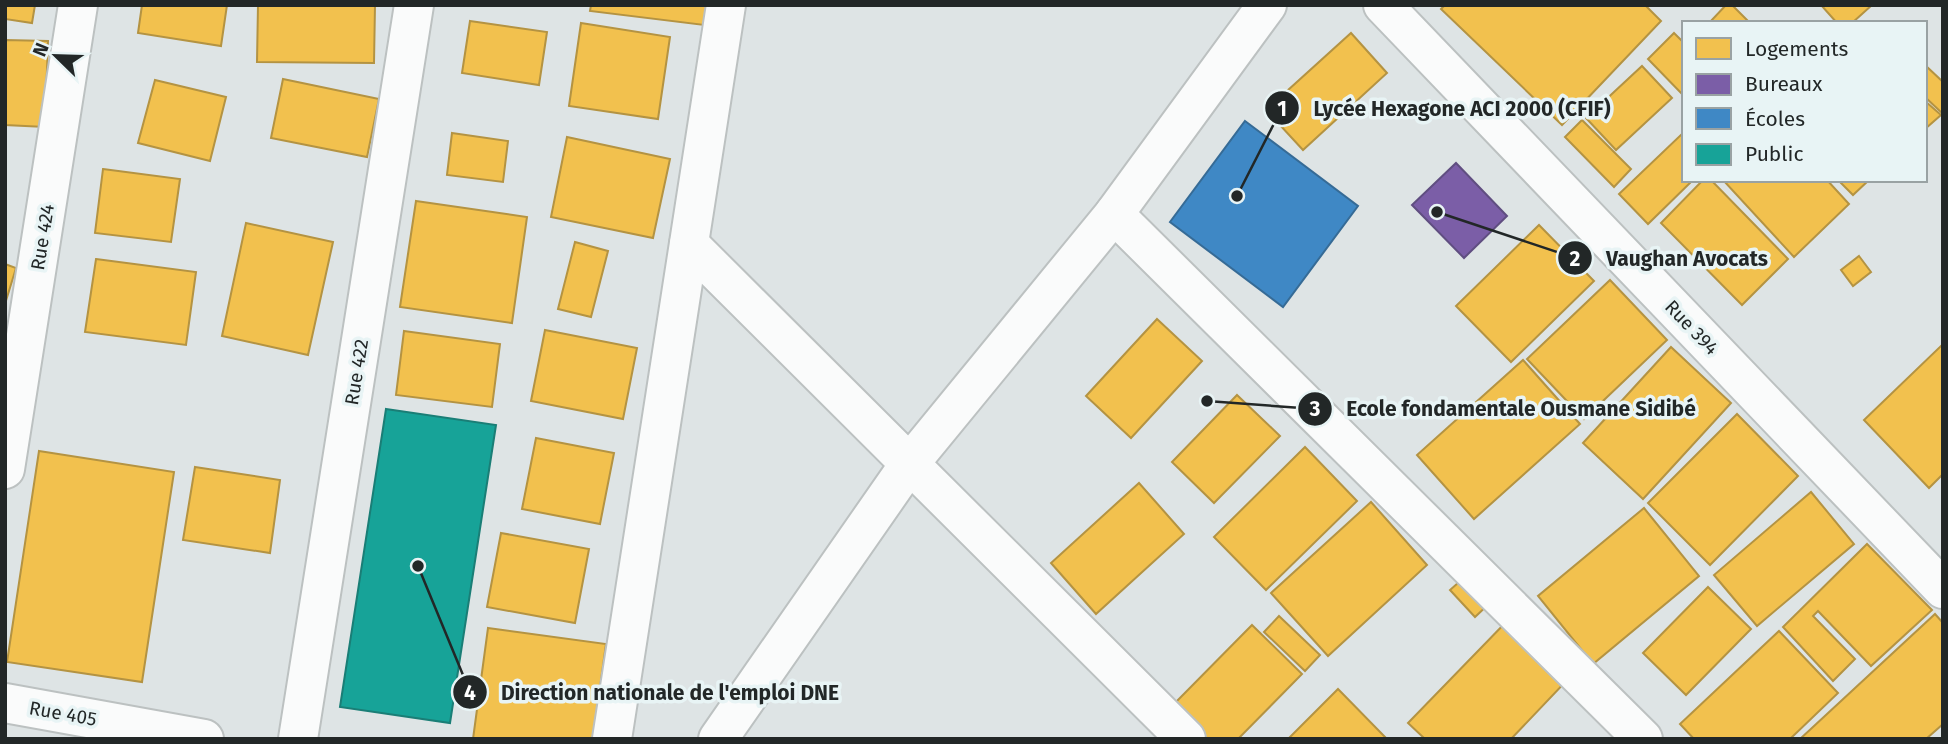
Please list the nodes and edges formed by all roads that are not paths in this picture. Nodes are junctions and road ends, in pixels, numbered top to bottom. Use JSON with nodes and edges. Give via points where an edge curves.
{"nodes":[{"id":1,"x":78,"y":5,"type":"edge"},
{"id":2,"x":414,"y":5,"type":"edge"},
{"id":3,"x":726,"y":5,"type":"edge"},
{"id":4,"x":1267,"y":5,"type":"edge"},
{"id":5,"x":1383,"y":5,"type":"edge"},
{"id":6,"x":1114,"y":214,"type":"junction"},
{"id":7,"x":689,"y":244,"type":"junction"},
{"id":8,"x":910,"y":463,"type":"junction"},
{"id":9,"x":5,"y":469,"type":"edge"},
{"id":10,"x":1943,"y":589,"type":"edge"},
{"id":11,"x":5,"y":703,"type":"edge"},
{"id":12,"x":75,"y":727,"type":"edge"},
{"id":13,"x":204,"y":739,"type":"edge"},
{"id":14,"x":298,"y":739,"type":"edge"},
{"id":15,"x":612,"y":739,"type":"edge"},
{"id":16,"x":718,"y":739,"type":"edge"},
{"id":17,"x":1186,"y":739,"type":"edge"},
{"id":18,"x":1643,"y":739,"type":"edge"}],
"edges":[{"from":1,"to":9,"type":"street","name":"Rue 424"},
{"from":2,"to":14,"type":"street","name":"Rue 422"},
{"from":3,"to":7,"type":"street"},
{"from":4,"to":6,"type":"street"},
{"from":5,"to":10,"type":"street","name":"Rue 394"},
{"from":6,"to":8,"type":"street"},
{"from":6,"to":18,"type":"street"},
{"from":7,"to":8,"type":"street"},
{"from":7,"to":15,"type":"street"},
{"from":8,"to":16,"type":"street"},
{"from":8,"to":17,"type":"street"},
{"from":11,"to":12,"type":"street","name":"Rue 405"},
{"from":12,"to":13,"type":"street","name":"Rue 405"}]}
